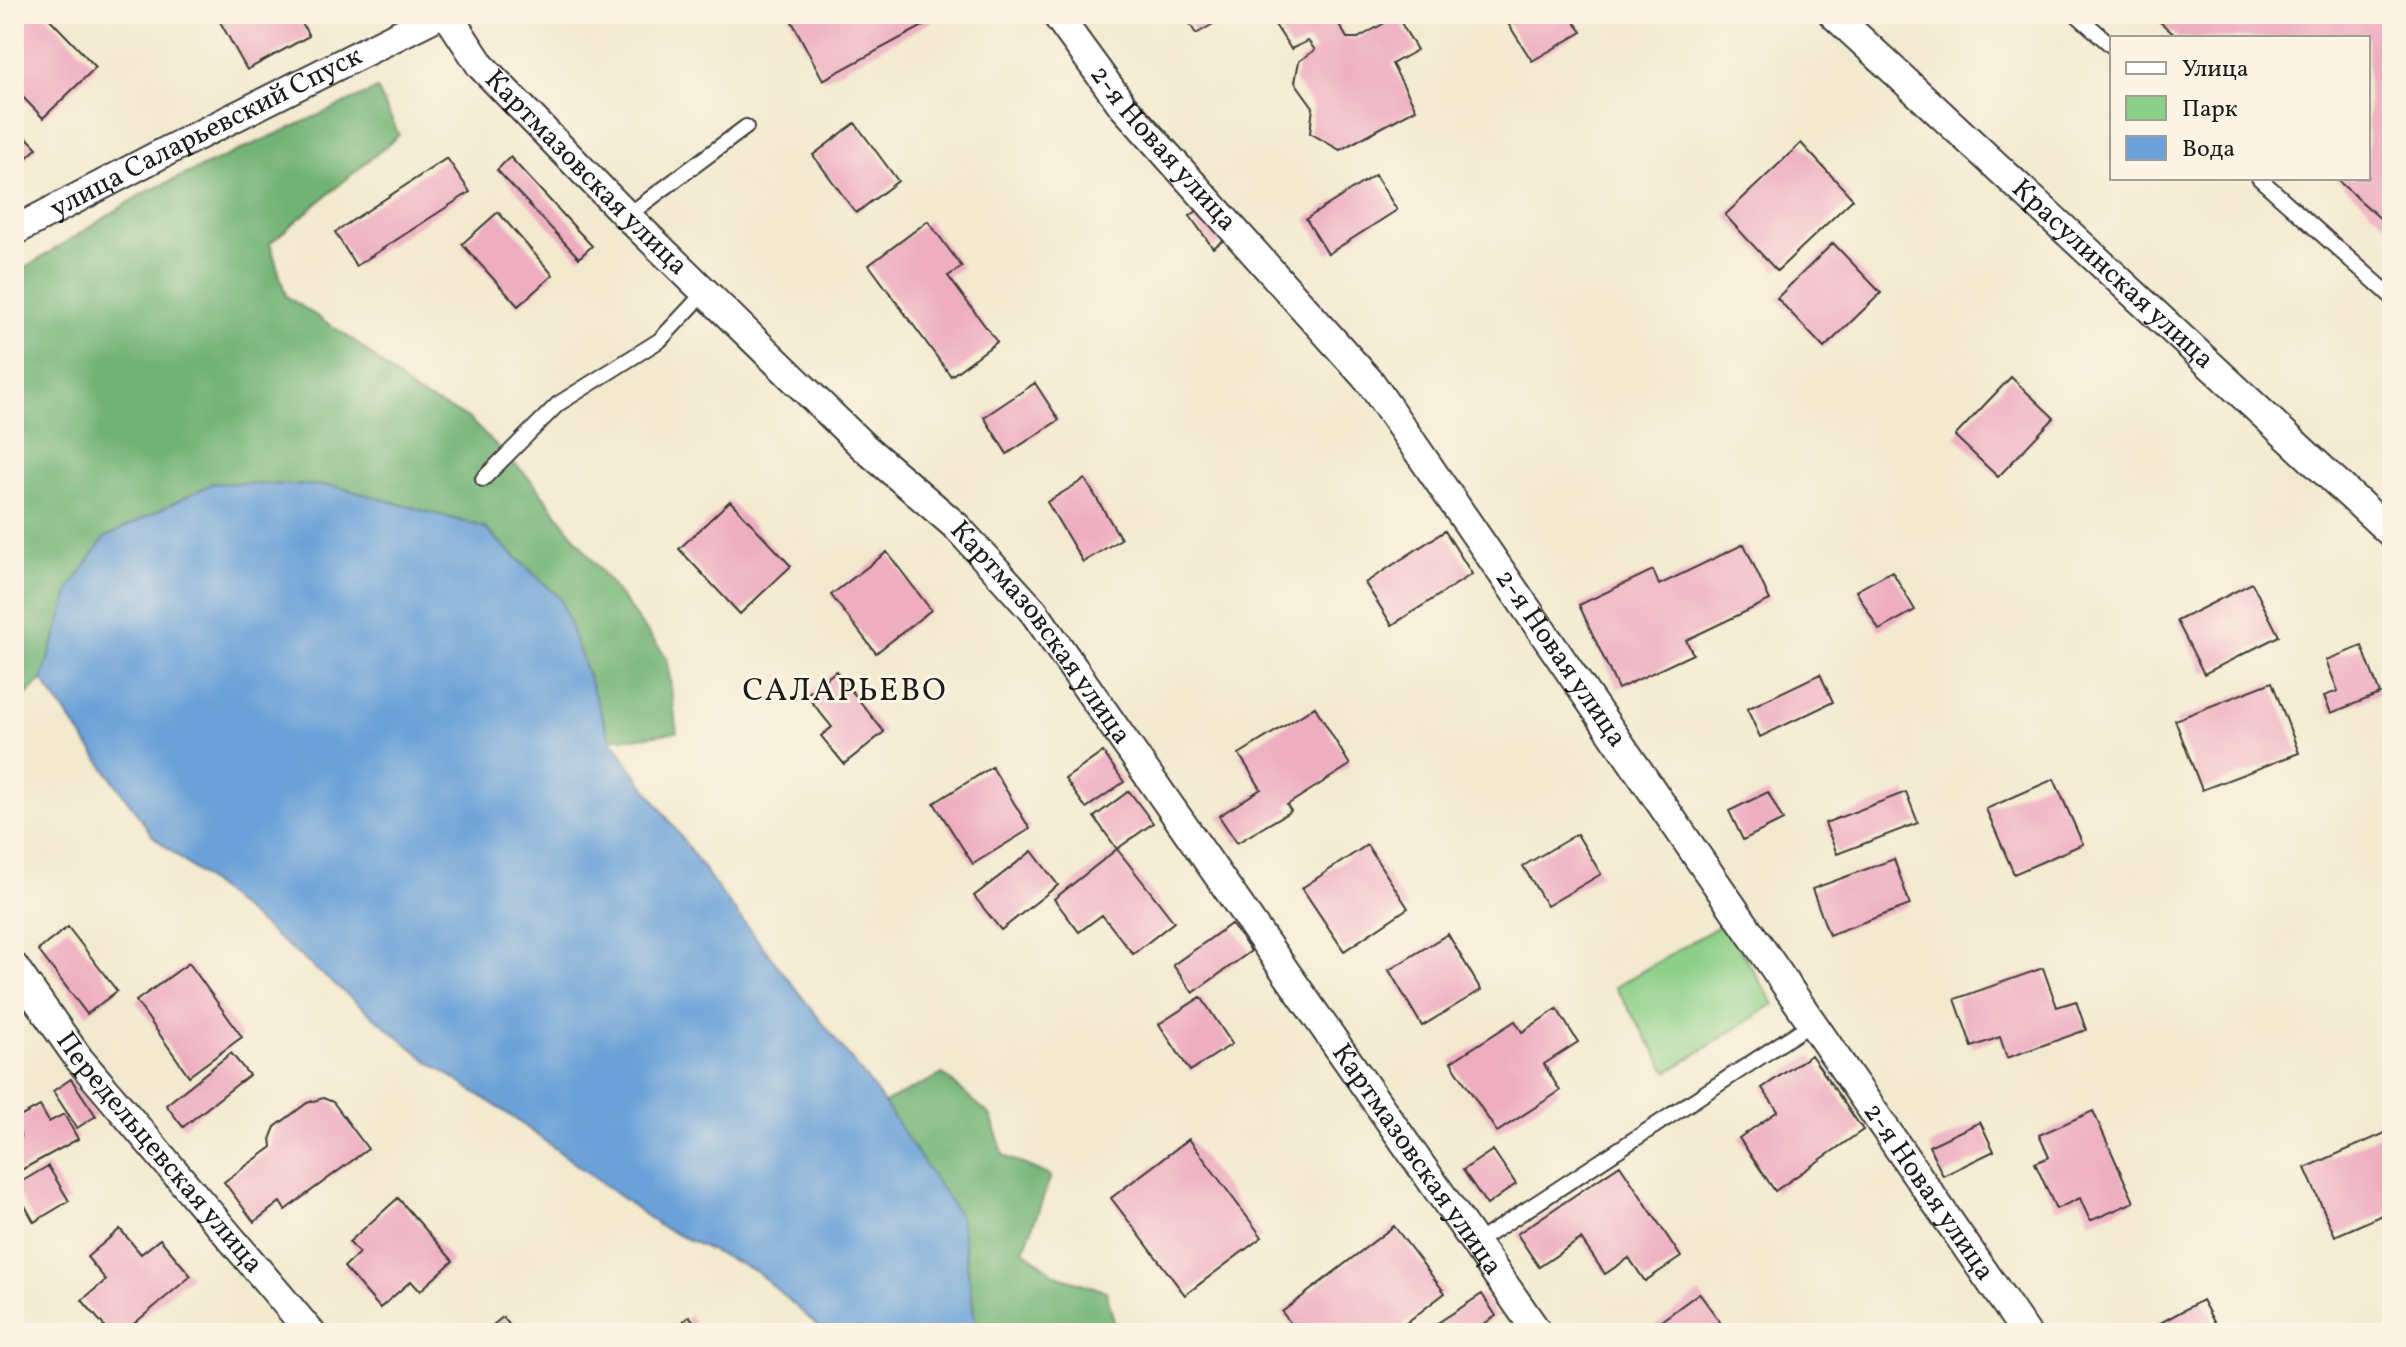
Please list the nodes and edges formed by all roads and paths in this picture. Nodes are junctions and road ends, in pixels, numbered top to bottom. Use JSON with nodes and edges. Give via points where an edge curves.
{"nodes":[{"id":1,"x":440,"y":14,"type":"edge"},
{"id":2,"x":447,"y":14,"type":"edge"},
{"id":3,"x":1056,"y":14,"type":"edge"},
{"id":4,"x":1833,"y":14,"type":"edge"},
{"id":5,"x":2076,"y":14,"type":"edge"},
{"id":6,"x":2110,"y":44,"type":"edge"},
{"id":7,"x":746,"y":127,"type":"dead end"},
{"id":8,"x":2261,"y":180,"type":"edge"},
{"id":9,"x":627,"y":216,"type":"junction"},
{"id":10,"x":14,"y":231,"type":"edge"},
{"id":11,"x":704,"y":293,"type":"junction"},
{"id":12,"x":2392,"y":297,"type":"edge"},
{"id":13,"x":483,"y":479,"type":"dead end"},
{"id":14,"x":2392,"y":534,"type":"edge"},
{"id":15,"x":14,"y":967,"type":"edge"},
{"id":16,"x":1812,"y":1023,"type":"junction"},
{"id":17,"x":1474,"y":1244,"type":"junction"},
{"id":18,"x":311,"y":1333,"type":"edge"},
{"id":19,"x":1538,"y":1333,"type":"edge"},
{"id":20,"x":2026,"y":1333,"type":"edge"}],
"edges":[{"from":1,"to":10,"type":"street","name":"улица Саларьевский Спуск"},
{"from":2,"to":9,"type":"street","name":"Картмазовская улица","via":[[481,66]]},
{"from":3,"to":16,"type":"street","name":"2-я Новая улица","via":[[1123,106],[1371,383]]},
{"from":4,"to":14,"type":"street","name":"Красулинская улица"},
{"from":5,"to":6,"type":"lane"},
{"from":7,"to":9,"type":"lane"},
{"from":8,"to":12,"type":"lane"},
{"from":9,"to":11,"type":"street","name":"Картмазовская улица"},
{"from":11,"to":13,"type":"lane","via":[[660,340],[558,404]]},
{"from":11,"to":17,"type":"street","name":"Картмазовская улица","via":[[864,447],[957,527],[1034,612]]},
{"from":15,"to":18,"type":"street","name":"Передельцевская улица","via":[[79,1059]]},
{"from":16,"to":17,"type":"lane"},
{"from":16,"to":20,"type":"street","name":"2-я Новая улица"},
{"from":17,"to":19,"type":"street","name":"Картмазовская улица"}]}
